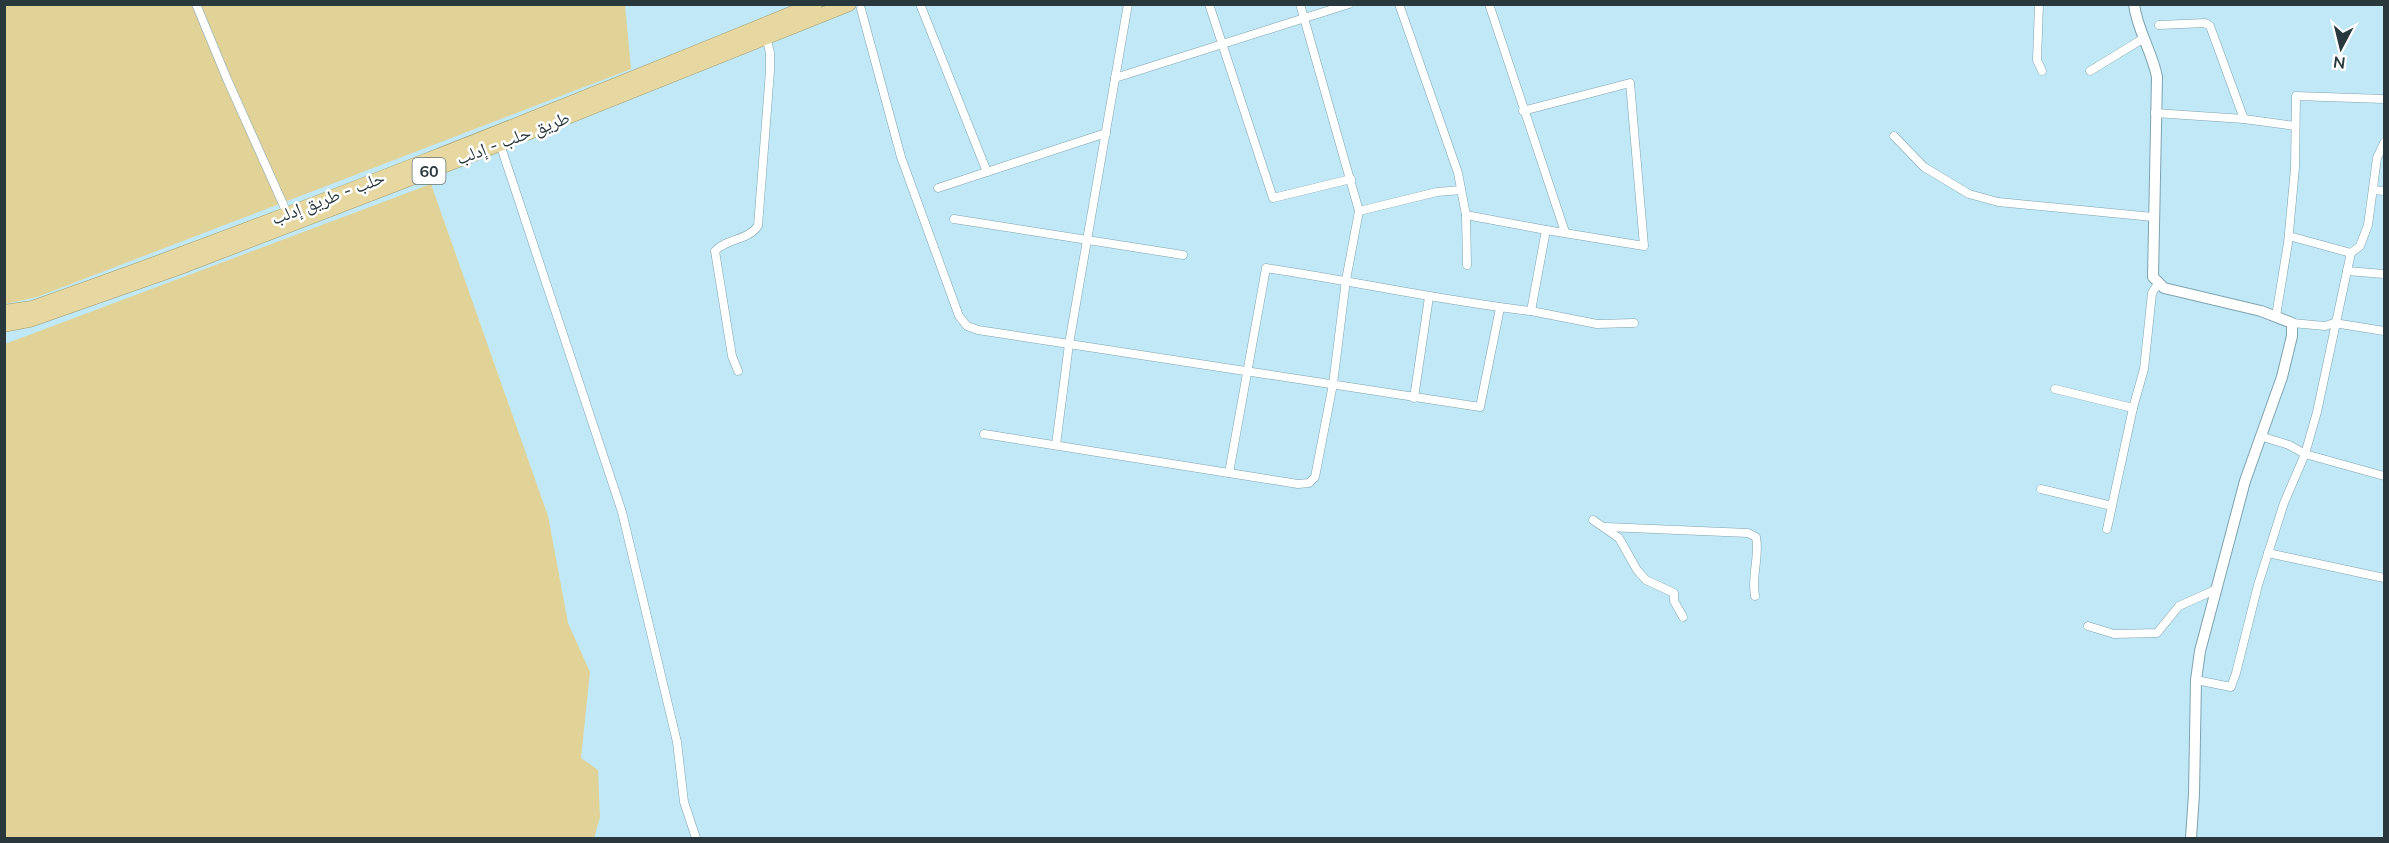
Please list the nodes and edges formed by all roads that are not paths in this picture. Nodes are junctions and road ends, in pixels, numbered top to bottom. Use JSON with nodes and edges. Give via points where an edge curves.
{"nodes":[{"id":1,"x":196,"y":4,"type":"edge"},
{"id":2,"x":815,"y":4,"type":"edge"},
{"id":3,"x":920,"y":4,"type":"edge"},
{"id":4,"x":1128,"y":4,"type":"edge"},
{"id":5,"x":1209,"y":4,"type":"edge"},
{"id":6,"x":1300,"y":4,"type":"edge"},
{"id":7,"x":1349,"y":4,"type":"edge"},
{"id":8,"x":1399,"y":4,"type":"edge"},
{"id":9,"x":1489,"y":4,"type":"edge"},
{"id":10,"x":2039,"y":4,"type":"edge"},
{"id":11,"x":2134,"y":4,"type":"edge"},
{"id":12,"x":855,"y":7,"type":"edge"},
{"id":13,"x":1304,"y":19,"type":"junction"},
{"id":14,"x":2159,"y":25,"type":"dead end"},
{"id":15,"x":764,"y":32,"type":"junction"},
{"id":16,"x":2144,"y":38,"type":"junction"},
{"id":17,"x":1222,"y":45,"type":"junction"},
{"id":18,"x":2042,"y":71,"type":"dead end"},
{"id":19,"x":2090,"y":71,"type":"dead end"},
{"id":20,"x":1115,"y":78,"type":"junction"},
{"id":21,"x":2385,"y":99,"type":"edge"},
{"id":22,"x":1523,"y":111,"type":"junction"},
{"id":23,"x":2156,"y":112,"type":"junction"},
{"id":24,"x":2244,"y":119,"type":"junction"},
{"id":25,"x":2295,"y":126,"type":"junction"},
{"id":26,"x":1106,"y":133,"type":"junction"},
{"id":27,"x":1894,"y":136,"type":"dead end"},
{"id":28,"x":499,"y":138,"type":"junction"},
{"id":29,"x":2385,"y":143,"type":"edge"},
{"id":30,"x":987,"y":172,"type":"junction"},
{"id":31,"x":1351,"y":179,"type":"junction"},
{"id":32,"x":938,"y":188,"type":"dead end"},
{"id":33,"x":1461,"y":190,"type":"junction"},
{"id":34,"x":2373,"y":190,"type":"junction"},
{"id":35,"x":2385,"y":191,"type":"edge"},
{"id":36,"x":1359,"y":211,"type":"junction"},
{"id":37,"x":287,"y":213,"type":"junction"},
{"id":38,"x":1466,"y":215,"type":"junction"},
{"id":39,"x":2153,"y":217,"type":"junction"},
{"id":40,"x":954,"y":219,"type":"dead end"},
{"id":41,"x":1546,"y":230,"type":"junction"},
{"id":42,"x":1565,"y":232,"type":"junction"},
{"id":43,"x":2289,"y":236,"type":"junction"},
{"id":44,"x":1087,"y":240,"type":"junction"},
{"id":45,"x":2351,"y":253,"type":"junction"},
{"id":46,"x":1184,"y":255,"type":"dead end"},
{"id":47,"x":1467,"y":264,"type":"dead end"},
{"id":48,"x":2347,"y":270,"type":"junction"},
{"id":49,"x":2385,"y":274,"type":"edge"},
{"id":50,"x":1346,"y":280,"type":"junction"},
{"id":51,"x":2159,"y":282,"type":"junction"},
{"id":52,"x":1429,"y":297,"type":"junction"},
{"id":53,"x":1500,"y":308,"type":"junction"},
{"id":54,"x":1530,"y":311,"type":"junction"},
{"id":55,"x":4,"y":312,"type":"edge"},
{"id":56,"x":2276,"y":316,"type":"junction"},
{"id":57,"x":1634,"y":323,"type":"dead end"},
{"id":58,"x":2292,"y":323,"type":"junction"},
{"id":59,"x":2334,"y":323,"type":"junction"},
{"id":60,"x":4,"y":325,"type":"edge"},
{"id":61,"x":2385,"y":331,"type":"edge"},
{"id":62,"x":1069,"y":344,"type":"junction"},
{"id":63,"x":738,"y":371,"type":"dead end"},
{"id":64,"x":1248,"y":371,"type":"junction"},
{"id":65,"x":1333,"y":384,"type":"junction"},
{"id":66,"x":2055,"y":389,"type":"dead end"},
{"id":67,"x":1414,"y":398,"type":"junction"},
{"id":68,"x":2133,"y":408,"type":"junction"},
{"id":69,"x":984,"y":434,"type":"dead end"},
{"id":70,"x":2260,"y":436,"type":"junction"},
{"id":71,"x":1056,"y":445,"type":"junction"},
{"id":72,"x":2305,"y":454,"type":"junction"},
{"id":73,"x":1229,"y":473,"type":"junction"},
{"id":74,"x":2385,"y":476,"type":"edge"},
{"id":75,"x":2041,"y":489,"type":"dead end"},
{"id":76,"x":2112,"y":506,"type":"junction"},
{"id":77,"x":1593,"y":520,"type":"dead end"},
{"id":78,"x":1606,"y":527,"type":"junction"},
{"id":79,"x":2107,"y":529,"type":"dead end"},
{"id":80,"x":2268,"y":553,"type":"junction"},
{"id":81,"x":2385,"y":578,"type":"edge"},
{"id":82,"x":2217,"y":589,"type":"junction"},
{"id":83,"x":1755,"y":596,"type":"dead end"},
{"id":84,"x":1683,"y":617,"type":"dead end"},
{"id":85,"x":2088,"y":626,"type":"dead end"},
{"id":86,"x":2196,"y":680,"type":"junction"},
{"id":87,"x":696,"y":838,"type":"edge"},
{"id":88,"x":2191,"y":838,"type":"edge"}],
"edges":[{"from":1,"to":37,"type":"street"},
{"from":2,"to":15,"type":"highway","number":"60"},
{"from":3,"to":30,"type":"street"},
{"from":4,"to":20,"type":"street"},
{"from":5,"to":17,"type":"street"},
{"from":6,"to":13,"type":"street"},
{"from":7,"to":13,"type":"street"},
{"from":8,"to":33,"type":"street"},
{"from":9,"to":22,"type":"street"},
{"from":10,"to":18,"type":"street","via":[[2037,60]]},
{"from":11,"to":16,"type":"street"},
{"from":12,"to":15,"type":"highway","name":"طريق حلب - إدلب","number":"60"},
{"from":12,"to":62,"type":"street","via":[[901,157],[959,316],[967,326],[978,330]]},
{"from":13,"to":17,"type":"street"},
{"from":13,"to":31,"type":"street"},
{"from":14,"to":24,"type":"street","via":[[2210,26]]},
{"from":15,"to":28,"type":"highway","name":"طريق حلب - إدلب","number":"60"},
{"from":15,"to":63,"type":"street","via":[[770,71],[758,226],[752,234],[715,251],[732,356]]},
{"from":16,"to":19,"type":"street"},
{"from":16,"to":23,"type":"street","via":[[2155,63]]},
{"from":17,"to":20,"type":"street"},
{"from":17,"to":31,"type":"street","via":[[1273,198]]},
{"from":20,"to":26,"type":"street"},
{"from":21,"to":25,"type":"street","via":[[2296,96]]},
{"from":22,"to":42,"type":"street"},
{"from":22,"to":42,"type":"street","via":[[1630,83],[1644,246]]},
{"from":23,"to":24,"type":"street"},
{"from":23,"to":39,"type":"street"},
{"from":24,"to":25,"type":"street"},
{"from":25,"to":43,"type":"street"},
{"from":26,"to":30,"type":"street"},
{"from":26,"to":44,"type":"street"},
{"from":27,"to":39,"type":"street","via":[[1924,167],[1969,194],[1998,202]]},
{"from":28,"to":37,"type":"highway","name":"حلب - طريق إدلب","number":"60"},
{"from":28,"to":60,"type":"highway","name":"طريق حلب - إدلب","number":"60","via":[[178,267],[30,320]]},
{"from":28,"to":87,"type":"street","via":[[622,512],[677,742],[684,802]]},
{"from":29,"to":34,"type":"street","via":[[2377,158]]},
{"from":30,"to":32,"type":"street"},
{"from":31,"to":36,"type":"street"},
{"from":33,"to":36,"type":"street"},
{"from":33,"to":38,"type":"street"},
{"from":34,"to":35,"type":"street"},
{"from":34,"to":45,"type":"street","via":[[2364,239]]},
{"from":36,"to":50,"type":"street"},
{"from":37,"to":55,"type":"highway","name":"حلب - طريق إدلب","number":"60","via":[[43,304]]},
{"from":38,"to":41,"type":"street"},
{"from":38,"to":47,"type":"street"},
{"from":39,"to":51,"type":"street","via":[[2153,277]]},
{"from":40,"to":44,"type":"street"},
{"from":41,"to":42,"type":"street"},
{"from":41,"to":54,"type":"street"},
{"from":43,"to":45,"type":"street"},
{"from":43,"to":56,"type":"street"},
{"from":44,"to":46,"type":"street"},
{"from":44,"to":62,"type":"street"},
{"from":45,"to":48,"type":"street"},
{"from":48,"to":49,"type":"street"},
{"from":48,"to":59,"type":"street"},
{"from":50,"to":52,"type":"street"},
{"from":50,"to":64,"type":"street","via":[[1266,268]]},
{"from":50,"to":65,"type":"street"},
{"from":51,"to":56,"type":"street","via":[[2164,288]]},
{"from":51,"to":68,"type":"street","via":[[2152,293],[2144,369]]},
{"from":52,"to":53,"type":"street"},
{"from":52,"to":67,"type":"street"},
{"from":53,"to":54,"type":"street"},
{"from":53,"to":67,"type":"street","via":[[1480,406]]},
{"from":54,"to":57,"type":"street","via":[[1597,324]]},
{"from":56,"to":58,"type":"street"},
{"from":58,"to":59,"type":"street"},
{"from":58,"to":70,"type":"street","via":[[2282,376]]},
{"from":59,"to":61,"type":"street"},
{"from":59,"to":72,"type":"street"},
{"from":62,"to":64,"type":"street"},
{"from":62,"to":71,"type":"street"},
{"from":64,"to":65,"type":"street"},
{"from":64,"to":73,"type":"street"},
{"from":65,"to":67,"type":"street"},
{"from":65,"to":73,"type":"street","via":[[1315,477],[1309,483]]},
{"from":66,"to":68,"type":"street"},
{"from":68,"to":76,"type":"street"},
{"from":69,"to":71,"type":"street"},
{"from":70,"to":72,"type":"street"},
{"from":70,"to":82,"type":"street"},
{"from":71,"to":73,"type":"street"},
{"from":72,"to":74,"type":"street"},
{"from":72,"to":80,"type":"street"},
{"from":75,"to":76,"type":"street"},
{"from":76,"to":79,"type":"street"},
{"from":77,"to":78,"type":"street"},
{"from":78,"to":83,"type":"street","via":[[1748,533],[1756,537],[1758,545],[1752,583]]},
{"from":78,"to":84,"type":"street","via":[[1619,538],[1646,580],[1674,593]]},
{"from":80,"to":81,"type":"street"},
{"from":80,"to":86,"type":"street","via":[[2231,687]]},
{"from":82,"to":85,"type":"street","via":[[2179,606],[2157,633],[2114,634]]},
{"from":82,"to":86,"type":"street"},
{"from":86,"to":88,"type":"street"}]}
